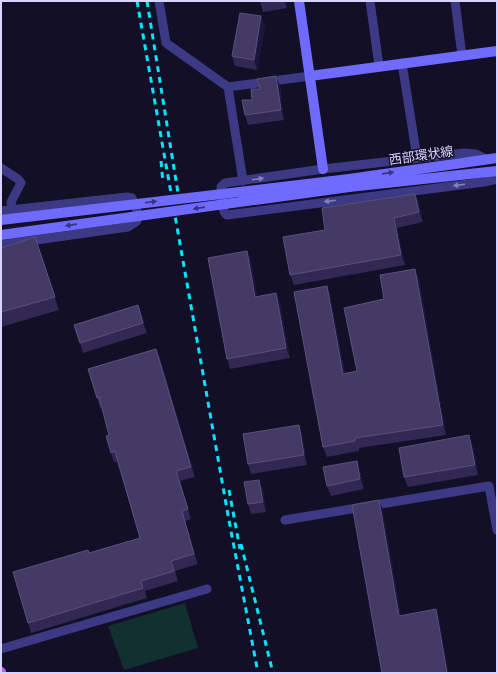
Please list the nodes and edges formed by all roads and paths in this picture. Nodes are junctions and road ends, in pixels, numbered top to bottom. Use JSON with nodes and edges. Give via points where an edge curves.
{"nodes":[{"id":1,"x":159,"y":1,"type":"edge"},
{"id":2,"x":299,"y":1,"type":"edge"},
{"id":3,"x":370,"y":1,"type":"edge"},
{"id":4,"x":454,"y":1,"type":"edge"},
{"id":5,"x":497,"y":51,"type":"edge"},
{"id":6,"x":462,"y":56,"type":"junction"},
{"id":7,"x":402,"y":63,"type":"junction"},
{"id":8,"x":378,"y":66,"type":"junction"},
{"id":9,"x":310,"y":76,"type":"junction"},
{"id":10,"x":228,"y":87,"type":"junction"},
{"id":11,"x":417,"y":158,"type":"junction"},
{"id":12,"x":497,"y":158,"type":"edge"},
{"id":13,"x":486,"y":159,"type":"junction"},
{"id":14,"x":1,"y":168,"type":"edge"},
{"id":15,"x":323,"y":169,"type":"junction"},
{"id":16,"x":497,"y":170,"type":"edge"},
{"id":17,"x":497,"y":179,"type":"edge"},
{"id":18,"x":243,"y":181,"type":"junction"},
{"id":19,"x":349,"y":183,"type":"junction"},
{"id":20,"x":12,"y":210,"type":"junction"},
{"id":21,"x":1,"y":211,"type":"edge"},
{"id":22,"x":1,"y":220,"type":"edge"},
{"id":23,"x":1,"y":235,"type":"edge"},
{"id":24,"x":1,"y":245,"type":"edge"},
{"id":25,"x":284,"y":520,"type":"dead end"},
{"id":26,"x":497,"y":530,"type":"edge"},
{"id":27,"x":207,"y":589,"type":"dead end"},
{"id":28,"x":1,"y":649,"type":"edge"}],
"edges":[{"from":1,"to":10,"type":"street","via":[[166,43]]},
{"from":2,"to":9,"type":"street"},
{"from":3,"to":8,"type":"street"},
{"from":4,"to":6,"type":"street"},
{"from":5,"to":6,"type":"street"},
{"from":6,"to":7,"type":"street"},
{"from":7,"to":8,"type":"street"},
{"from":7,"to":11,"type":"street"},
{"from":8,"to":9,"type":"street"},
{"from":9,"to":10,"type":"street"},
{"from":9,"to":15,"type":"street"},
{"from":10,"to":18,"type":"street"},
{"from":11,"to":13,"type":"street","via":[[470,153]]},
{"from":11,"to":15,"type":"street"},
{"from":12,"to":13,"type":"street","name":"西部環状線"},
{"from":19,"to":13,"type":"street","name":"西部環状線","one_way":true},
{"from":14,"to":20,"type":"street","via":[[21,183],[12,202]]},
{"from":18,"to":15,"type":"street","one_way":true},
{"from":16,"to":19,"type":"street","name":"西部環状線"},
{"from":17,"to":18,"type":"street","one_way":true,"via":[[225,214],[221,187],[225,183]]},
{"from":22,"to":19,"type":"street","one_way":true,"bridge":true},
{"from":19,"to":23,"type":"street","one_way":true,"bridge":true},
{"from":20,"to":21,"type":"street"},
{"from":20,"to":24,"type":"street","via":[[127,197],[132,198],[134,202],[137,221],[128,227]]},
{"from":25,"to":26,"type":"street","via":[[489,486]]},
{"from":27,"to":28,"type":"street"}]}
